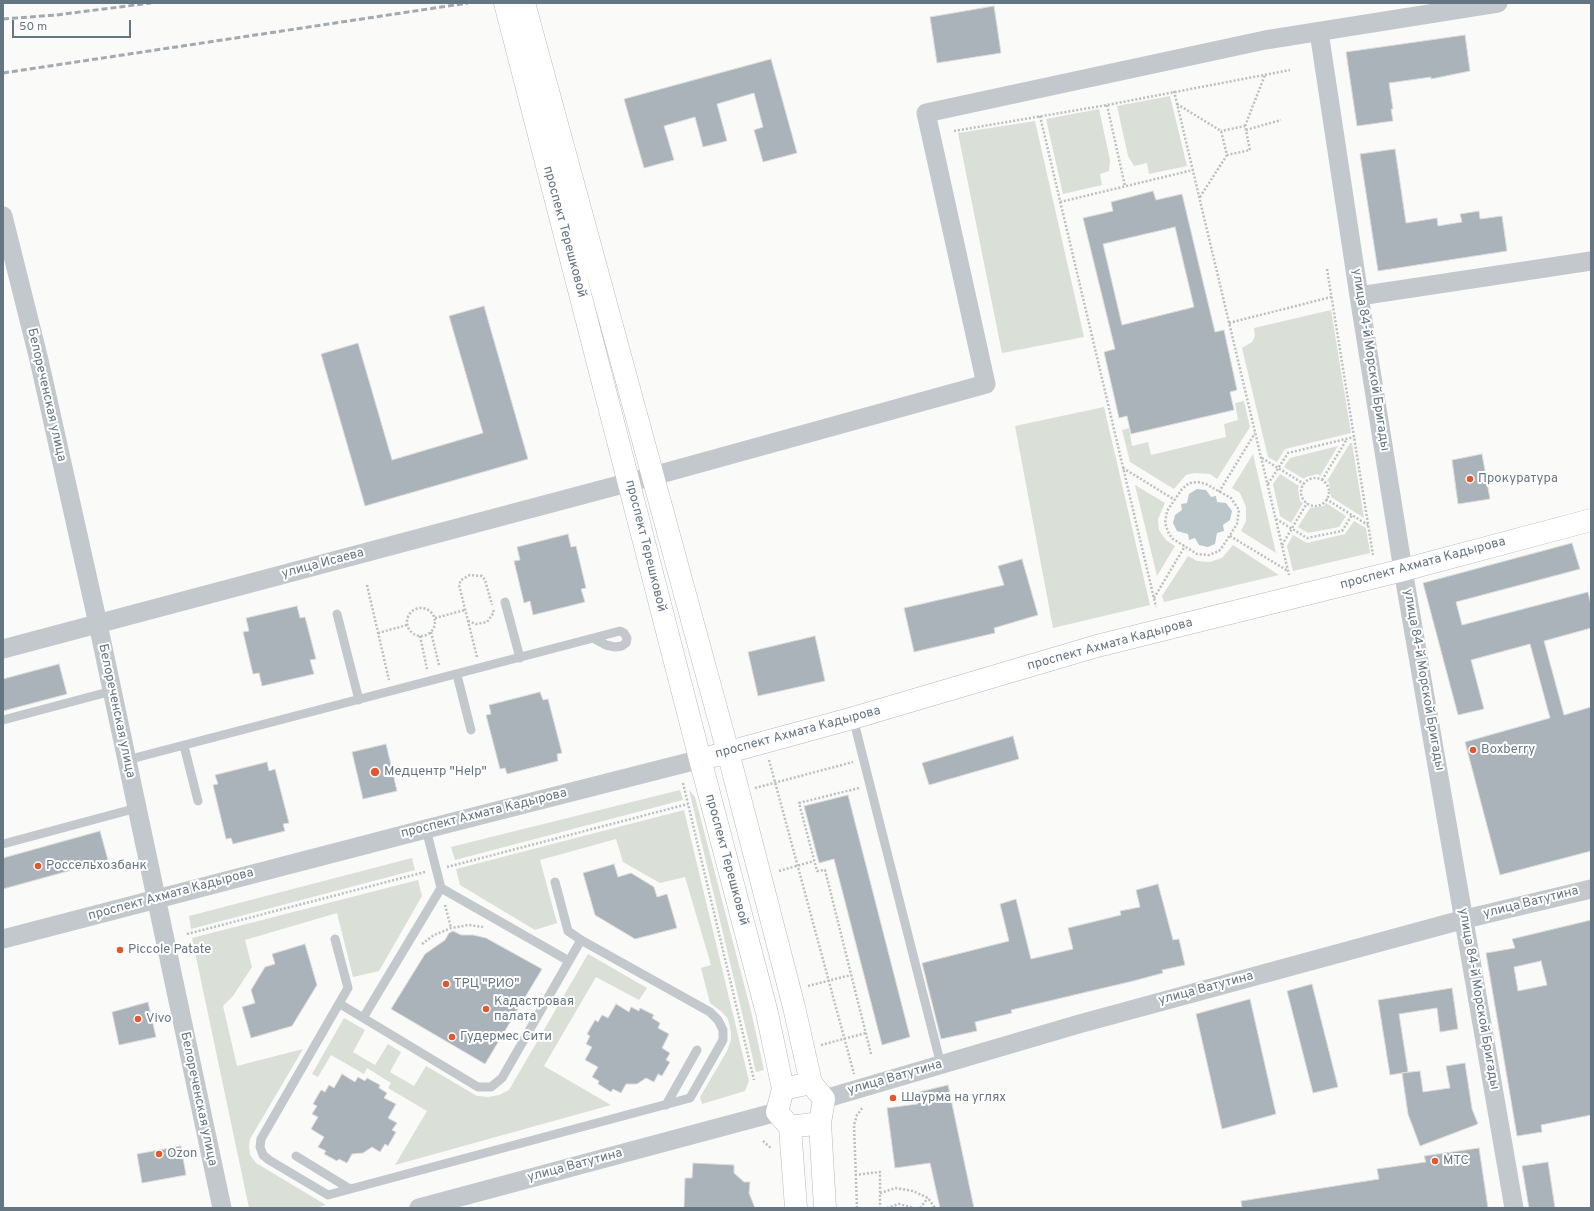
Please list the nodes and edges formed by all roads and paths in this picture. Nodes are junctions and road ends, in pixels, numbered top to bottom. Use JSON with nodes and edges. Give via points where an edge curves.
{"nodes":[{"id":1,"x":505,"y":3,"type":"edge"},
{"id":2,"x":524,"y":3,"type":"edge"},
{"id":3,"x":1498,"y":3,"type":"edge"},
{"id":4,"x":1319,"y":32,"type":"junction"},
{"id":5,"x":529,"y":60,"type":"junction"},
{"id":6,"x":1290,"y":70,"type":"dead end"},
{"id":7,"x":1265,"y":75,"type":"junction"},
{"id":8,"x":1174,"y":91,"type":"junction"},
{"id":9,"x":1177,"y":104,"type":"junction"},
{"id":10,"x":1107,"y":105,"type":"junction"},
{"id":11,"x":1040,"y":116,"type":"junction"},
{"id":12,"x":1281,"y":120,"type":"dead end"},
{"id":13,"x":1245,"y":126,"type":"junction"},
{"id":14,"x":954,"y":130,"type":"dead end"},
{"id":15,"x":1246,"y":130,"type":"junction"},
{"id":16,"x":1221,"y":131,"type":"junction"},
{"id":17,"x":1227,"y":155,"type":"junction"},
{"id":18,"x":1193,"y":170,"type":"junction"},
{"id":19,"x":1125,"y":186,"type":"junction"},
{"id":20,"x":1199,"y":197,"type":"junction"},
{"id":21,"x":1060,"y":202,"type":"junction"},
{"id":22,"x":3,"y":216,"type":"edge"},
{"id":23,"x":1591,"y":261,"type":"edge"},
{"id":24,"x":1327,"y":270,"type":"dead end"},
{"id":25,"x":1359,"y":296,"type":"junction"},
{"id":26,"x":1331,"y":297,"type":"junction"},
{"id":27,"x":1229,"y":323,"type":"junction"},
{"id":28,"x":1255,"y":433,"type":"junction"},
{"id":29,"x":1354,"y":437,"type":"junction"},
{"id":30,"x":1347,"y":439,"type":"junction"},
{"id":31,"x":1261,"y":457,"type":"junction"},
{"id":32,"x":1123,"y":468,"type":"junction"},
{"id":33,"x":1278,"y":468,"type":"junction"},
{"id":34,"x":642,"y":479,"type":"junction"},
{"id":35,"x":1322,"y":480,"type":"junction"},
{"id":36,"x":1268,"y":484,"type":"junction"},
{"id":37,"x":1304,"y":484,"type":"junction"},
{"id":38,"x":1219,"y":492,"type":"junction"},
{"id":39,"x":1326,"y":499,"type":"junction"},
{"id":40,"x":1175,"y":500,"type":"junction"},
{"id":41,"x":1307,"y":503,"type":"junction"},
{"id":42,"x":1352,"y":515,"type":"junction"},
{"id":43,"x":1276,"y":519,"type":"junction"},
{"id":44,"x":1591,"y":520,"type":"edge"},
{"id":45,"x":1368,"y":524,"type":"junction"},
{"id":46,"x":1292,"y":529,"type":"junction"},
{"id":47,"x":1230,"y":536,"type":"junction"},
{"id":48,"x":1282,"y":545,"type":"junction"},
{"id":49,"x":1185,"y":546,"type":"junction"},
{"id":50,"x":1373,"y":555,"type":"dead end"},
{"id":51,"x":1404,"y":570,"type":"junction"},
{"id":52,"x":1288,"y":571,"type":"junction"},
{"id":53,"x":1289,"y":575,"type":"dead end"},
{"id":54,"x":367,"y":585,"type":"dead end"},
{"id":55,"x":1154,"y":598,"type":"junction"},
{"id":56,"x":505,"y":602,"type":"dead end"},
{"id":57,"x":1156,"y":607,"type":"dead end"},
{"id":58,"x":465,"y":610,"type":"junction"},
{"id":59,"x":337,"y":614,"type":"dead end"},
{"id":60,"x":435,"y":618,"type":"junction"},
{"id":61,"x":468,"y":621,"type":"junction"},
{"id":62,"x":98,"y":624,"type":"junction"},
{"id":63,"x":407,"y":625,"type":"junction"},
{"id":64,"x":431,"y":632,"type":"junction"},
{"id":65,"x":378,"y":633,"type":"junction"},
{"id":66,"x":420,"y":636,"type":"junction"},
{"id":67,"x":594,"y":639,"type":"dead end"},
{"id":68,"x":3,"y":649,"type":"edge"},
{"id":69,"x":478,"y":658,"type":"dead end"},
{"id":70,"x":520,"y":658,"type":"junction"},
{"id":71,"x":440,"y":668,"type":"dead end"},
{"id":72,"x":427,"y":671,"type":"dead end"},
{"id":73,"x":457,"y":675,"type":"junction"},
{"id":74,"x":390,"y":681,"type":"dead end"},
{"id":75,"x":112,"y":691,"type":"junction"},
{"id":76,"x":360,"y":700,"type":"junction"},
{"id":77,"x":853,"y":718,"type":"junction"},
{"id":78,"x":3,"y":720,"type":"edge"},
{"id":79,"x":471,"y":730,"type":"dead end"},
{"id":80,"x":184,"y":746,"type":"junction"},
{"id":81,"x":853,"y":755,"type":"dead end"},
{"id":82,"x":714,"y":756,"type":"junction"},
{"id":83,"x":127,"y":760,"type":"junction"},
{"id":84,"x":761,"y":760,"type":"dead end"},
{"id":85,"x":854,"y":762,"type":"junction"},
{"id":86,"x":856,"y":768,"type":"dead end"},
{"id":87,"x":859,"y":781,"type":"dead end"},
{"id":88,"x":775,"y":782,"type":"junction"},
{"id":89,"x":683,"y":783,"type":"dead end"},
{"id":90,"x":755,"y":788,"type":"dead end"},
{"id":91,"x":198,"y":801,"type":"dead end"},
{"id":92,"x":137,"y":808,"type":"junction"},
{"id":93,"x":426,"y":829,"type":"junction"},
{"id":94,"x":3,"y":844,"type":"edge"},
{"id":95,"x":814,"y":861,"type":"junction"},
{"id":96,"x":798,"y":866,"type":"junction"},
{"id":97,"x":776,"y":872,"type":"dead end"},
{"id":98,"x":555,"y":882,"type":"dead end"},
{"id":99,"x":441,"y":888,"type":"junction"},
{"id":100,"x":1591,"y":889,"type":"edge"},
{"id":101,"x":156,"y":899,"type":"junction"},
{"id":102,"x":1464,"y":919,"type":"junction"},
{"id":103,"x":451,"y":928,"type":"junction"},
{"id":104,"x":486,"y":928,"type":"dead end"},
{"id":105,"x":335,"y":939,"type":"dead end"},
{"id":106,"x":3,"y":940,"type":"edge"},
{"id":107,"x":581,"y":940,"type":"junction"},
{"id":108,"x":420,"y":946,"type":"dead end"},
{"id":109,"x":569,"y":961,"type":"junction"},
{"id":110,"x":851,"y":975,"type":"junction"},
{"id":111,"x":829,"y":980,"type":"junction"},
{"id":112,"x":805,"y":987,"type":"dead end"},
{"id":113,"x":340,"y":1004,"type":"junction"},
{"id":114,"x":363,"y":1018,"type":"junction"},
{"id":115,"x":866,"y":1033,"type":"junction"},
{"id":116,"x":845,"y":1038,"type":"junction"},
{"id":117,"x":820,"y":1045,"type":"dead end"},
{"id":118,"x":697,"y":1050,"type":"dead end"},
{"id":119,"x":871,"y":1054,"type":"dead end"},
{"id":120,"x":941,"y":1065,"type":"junction"},
{"id":121,"x":855,"y":1076,"type":"dead end"},
{"id":122,"x":754,"y":1080,"type":"dead end"},
{"id":123,"x":783,"y":1089,"type":"junction"},
{"id":124,"x":817,"y":1091,"type":"junction"},
{"id":125,"x":666,"y":1105,"type":"junction"},
{"id":126,"x":863,"y":1107,"type":"dead end"},
{"id":127,"x":784,"y":1119,"type":"junction"},
{"id":128,"x":820,"y":1123,"type":"junction"},
{"id":129,"x":763,"y":1141,"type":"dead end"},
{"id":130,"x":772,"y":1149,"type":"dead end"},
{"id":131,"x":296,"y":1156,"type":"dead end"},
{"id":132,"x":855,"y":1175,"type":"junction"},
{"id":133,"x":350,"y":1189,"type":"junction"},
{"id":134,"x":880,"y":1193,"type":"junction"},
{"id":135,"x":928,"y":1198,"type":"junction"},
{"id":136,"x":222,"y":1208,"type":"edge"},
{"id":137,"x":419,"y":1208,"type":"edge"},
{"id":138,"x":796,"y":1208,"type":"edge"},
{"id":139,"x":825,"y":1208,"type":"edge"},
{"id":140,"x":857,"y":1208,"type":"edge"},
{"id":141,"x":880,"y":1208,"type":"edge"},
{"id":142,"x":887,"y":1208,"type":"edge"},
{"id":143,"x":914,"y":1208,"type":"edge"},
{"id":144,"x":920,"y":1208,"type":"edge"},
{"id":145,"x":935,"y":1208,"type":"edge"},
{"id":146,"x":1514,"y":1208,"type":"edge"}],
"edges":[{"from":1,"to":5,"type":"main road","name":"проспект Терешковой"},
{"from":2,"to":5,"type":"main road","name":"проспект Терешковой"},
{"from":3,"to":4,"type":"street"},
{"from":4,"to":25,"type":"street","name":"улица 84-й Морской Бригады"},
{"from":4,"to":34,"type":"street","name":"улица Исаева","via":[[1265,40],[926,113],[986,384]]},
{"from":5,"to":34,"type":"main road","name":"проспект Терешковой"},
{"from":6,"to":7,"type":"path"},
{"from":7,"to":8,"type":"path"},
{"from":7,"to":13,"type":"path"},
{"from":8,"to":9,"type":"path"},
{"from":8,"to":10,"type":"path"},
{"from":9,"to":16,"type":"path"},
{"from":9,"to":18,"type":"path"},
{"from":10,"to":11,"type":"path"},
{"from":10,"to":19,"type":"path"},
{"from":11,"to":14,"type":"path"},
{"from":11,"to":21,"type":"path"},
{"from":12,"to":15,"type":"path"},
{"from":13,"to":15,"type":"path"},
{"from":13,"to":16,"type":"path"},
{"from":15,"to":17,"type":"path","via":[[1250,150]]},
{"from":16,"to":17,"type":"path"},
{"from":17,"to":20,"type":"path"},
{"from":18,"to":19,"type":"path"},
{"from":18,"to":20,"type":"path"},
{"from":19,"to":21,"type":"path"},
{"from":20,"to":27,"type":"path"},
{"from":21,"to":32,"type":"path"},
{"from":22,"to":62,"type":"street","name":"Белореченская улица","via":[[39,360]]},
{"from":23,"to":25,"type":"street"},
{"from":24,"to":26,"type":"path"},
{"from":25,"to":51,"type":"street","name":"улица 84-й Морской Бригады"},
{"from":26,"to":27,"type":"path"},
{"from":26,"to":29,"type":"path"},
{"from":27,"to":28,"type":"path"},
{"from":28,"to":31,"type":"path"},
{"from":28,"to":38,"type":"path"},
{"from":29,"to":30,"type":"path"},
{"from":29,"to":45,"type":"path"},
{"from":30,"to":33,"type":"path","via":[[1288,453]]},
{"from":30,"to":35,"type":"path"},
{"from":31,"to":33,"type":"path"},
{"from":31,"to":36,"type":"path"},
{"from":32,"to":40,"type":"path"},
{"from":32,"to":55,"type":"path"},
{"from":33,"to":36,"type":"path"},
{"from":33,"to":37,"type":"path"},
{"from":34,"to":62,"type":"street","name":"улица Исаева"},
{"from":34,"to":82,"type":"main road","name":"проспект Терешковой"},
{"from":34,"to":82,"type":"main road","name":"проспект Терешковой"},
{"from":35,"to":37,"type":"path","via":[[1317,477],[1307,479]]},
{"from":35,"to":39,"type":"path","via":[[1327,484],[1329,494]]},
{"from":36,"to":43,"type":"path"},
{"from":37,"to":41,"type":"path","via":[[1300,489],[1303,500]]},
{"from":38,"to":40,"type":"path","via":[[1206,484],[1193,482],[1185,486]]},
{"from":38,"to":47,"type":"path","via":[[1234,502],[1239,510],[1239,520]]},
{"from":39,"to":41,"type":"path","via":[[1323,504],[1312,506]]},
{"from":39,"to":42,"type":"path"},
{"from":40,"to":49,"type":"path","via":[[1167,511],[1165,523],[1173,539]]},
{"from":41,"to":46,"type":"path"},
{"from":42,"to":45,"type":"path"},
{"from":42,"to":46,"type":"path","via":[[1342,531],[1307,538]]},
{"from":43,"to":46,"type":"path"},
{"from":43,"to":48,"type":"path"},
{"from":44,"to":51,"type":"main road","name":"проспект Ахмата Кадырова"},
{"from":45,"to":50,"type":"path"},
{"from":46,"to":48,"type":"path"},
{"from":47,"to":49,"type":"path","via":[[1219,550],[1208,555],[1198,554]]},
{"from":47,"to":52,"type":"path"},
{"from":48,"to":52,"type":"path"},
{"from":49,"to":55,"type":"path"},
{"from":51,"to":77,"type":"main road","name":"проспект Ахмата Кадырова","via":[[1097,646]]},
{"from":51,"to":102,"type":"street","name":"улица 84-й Морской Бригады"},
{"from":52,"to":53,"type":"path"},
{"from":54,"to":65,"type":"path"},
{"from":55,"to":57,"type":"path"},
{"from":56,"to":70,"type":"lane"},
{"from":58,"to":60,"type":"path"},
{"from":58,"to":61,"type":"path"},
{"from":58,"to":61,"type":"path","via":[[459,585],[461,580],[470,575],[482,576],[494,612],[487,622],[476,624]]},
{"from":59,"to":76,"type":"lane"},
{"from":60,"to":63,"type":"path","via":[[428,609],[418,608],[409,614]]},
{"from":60,"to":64,"type":"path","via":[[435,626]]},
{"from":61,"to":69,"type":"path"},
{"from":62,"to":68,"type":"street","name":"улица Исаева"},
{"from":62,"to":75,"type":"street","name":"Белореченская улица"},
{"from":63,"to":65,"type":"path"},
{"from":63,"to":66,"type":"path","via":[[411,632]]},
{"from":64,"to":66,"type":"path"},
{"from":64,"to":71,"type":"path"},
{"from":65,"to":74,"type":"path"},
{"from":66,"to":72,"type":"path"},
{"from":67,"to":70,"type":"lane"},
{"from":70,"to":73,"type":"lane"},
{"from":73,"to":76,"type":"lane"},
{"from":73,"to":79,"type":"lane"},
{"from":75,"to":78,"type":"lane"},
{"from":75,"to":83,"type":"street","name":"Белореченская улица"},
{"from":76,"to":80,"type":"lane"},
{"from":77,"to":82,"type":"main road","name":"проспект Ахмата Кадырова"},
{"from":77,"to":120,"type":"lane"},
{"from":80,"to":83,"type":"lane"},
{"from":80,"to":91,"type":"lane"},
{"from":81,"to":85,"type":"path"},
{"from":82,"to":93,"type":"street","name":"проспект Ахмата Кадырова"},
{"from":82,"to":123,"type":"main road","name":"проспект Терешковой"},
{"from":82,"to":124,"type":"main road","name":"проспект Терешковой","via":[[794,1007]]},
{"from":83,"to":92,"type":"street","name":"Белореченская улица"},
{"from":84,"to":88,"type":"path","via":[[769,758]]},
{"from":85,"to":86,"type":"path"},
{"from":85,"to":88,"type":"path"},
{"from":87,"to":95,"type":"path","via":[[861,788],[799,803]]},
{"from":88,"to":90,"type":"path"},
{"from":88,"to":96,"type":"path"},
{"from":89,"to":122,"type":"path"},
{"from":92,"to":94,"type":"lane"},
{"from":92,"to":101,"type":"street","name":"Белореченская улица"},
{"from":93,"to":99,"type":"lane"},
{"from":93,"to":101,"type":"street","name":"проспект Ахмата Кадырова"},
{"from":95,"to":96,"type":"path"},
{"from":95,"to":110,"type":"path","via":[[817,871],[825,870]]},
{"from":96,"to":97,"type":"path"},
{"from":96,"to":111,"type":"path"},
{"from":98,"to":107,"type":"lane","via":[[568,932]]},
{"from":99,"to":103,"type":"path"},
{"from":99,"to":109,"type":"lane"},
{"from":99,"to":114,"type":"lane"},
{"from":100,"to":102,"type":"street","name":"улица Ватутина"},
{"from":101,"to":106,"type":"street","name":"проспект Ахмата Кадырова"},
{"from":101,"to":136,"type":"street","name":"Белореченская улица"},
{"from":102,"to":120,"type":"street","name":"улица Ватутина","via":[[1079,1024]]},
{"from":102,"to":146,"type":"street","name":"улица 84-й Морской Бригады"},
{"from":103,"to":104,"type":"path","via":[[468,925]]},
{"from":103,"to":108,"type":"path","via":[[434,935]]},
{"from":105,"to":113,"type":"lane","via":[[348,988]]},
{"from":107,"to":109,"type":"lane"},
{"from":107,"to":125,"type":"lane","via":[[710,1012],[718,1020],[723,1030],[721,1048],[690,1098]]},
{"from":109,"to":114,"type":"lane","via":[[502,1078],[491,1087],[478,1087]]},
{"from":110,"to":111,"type":"path"},
{"from":110,"to":115,"type":"path"},
{"from":111,"to":112,"type":"path"},
{"from":111,"to":116,"type":"path"},
{"from":113,"to":114,"type":"lane"},
{"from":113,"to":133,"type":"lane","via":[[261,1139],[260,1147],[263,1155],[269,1160],[328,1195]]},
{"from":115,"to":116,"type":"path"},
{"from":115,"to":119,"type":"path"},
{"from":116,"to":117,"type":"path"},
{"from":116,"to":121,"type":"path"},
{"from":118,"to":125,"type":"lane"},
{"from":120,"to":124,"type":"street","name":"улица Ватутина"},
{"from":123,"to":124,"type":"main road"},
{"from":123,"to":127,"type":"main road"},
{"from":124,"to":128,"type":"main road"},
{"from":125,"to":133,"type":"lane"},
{"from":126,"to":132,"type":"path","via":[[854,1125]]},
{"from":127,"to":128,"type":"main road"},
{"from":127,"to":137,"type":"street","name":"улица Ватутина"},
{"from":127,"to":138,"type":"main road"},
{"from":128,"to":139,"type":"main road"},
{"from":129,"to":130,"type":"path"},
{"from":131,"to":133,"type":"lane"},
{"from":132,"to":134,"type":"path","via":[[880,1172]]},
{"from":132,"to":140,"type":"path"},
{"from":134,"to":135,"type":"path","via":[[896,1188],[913,1190]]},
{"from":134,"to":141,"type":"path"},
{"from":135,"to":144,"type":"path"},
{"from":135,"to":145,"type":"path"},
{"from":142,"to":143,"type":"path","via":[[899,1204]]}]}
